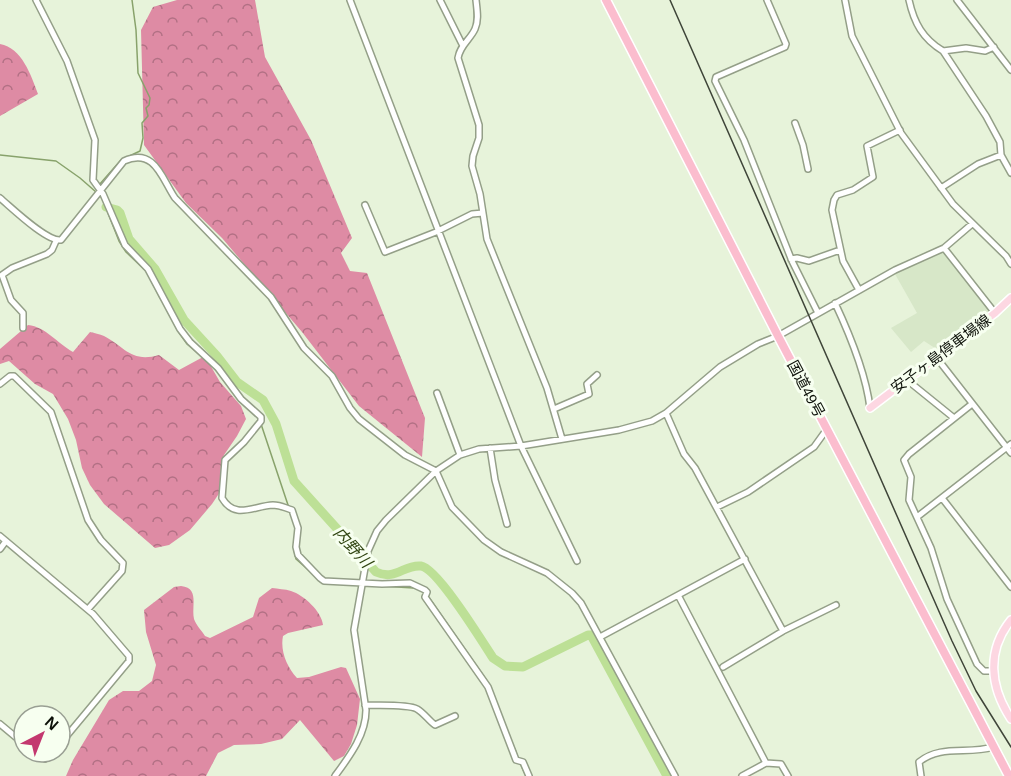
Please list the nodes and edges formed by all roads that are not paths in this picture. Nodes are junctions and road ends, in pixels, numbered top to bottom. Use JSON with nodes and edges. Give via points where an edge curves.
{"nodes":[{"id":1,"x":36,"y":0,"type":"edge"},
{"id":2,"x":350,"y":0,"type":"edge"},
{"id":3,"x":440,"y":0,"type":"edge"},
{"id":4,"x":476,"y":0,"type":"edge"},
{"id":5,"x":606,"y":0,"type":"edge"},
{"id":6,"x":767,"y":0,"type":"edge"},
{"id":7,"x":845,"y":0,"type":"edge"},
{"id":8,"x":909,"y":0,"type":"edge"},
{"id":9,"x":957,"y":0,"type":"edge"},
{"id":10,"x":463,"y":46,"type":"junction"},
{"id":11,"x":994,"y":47,"type":"junction"},
{"id":12,"x":943,"y":51,"type":"junction"},
{"id":13,"x":1011,"y":70,"type":"edge"},
{"id":14,"x":795,"y":123,"type":"dead end"},
{"id":15,"x":900,"y":130,"type":"junction"},
{"id":16,"x":1001,"y":155,"type":"junction"},
{"id":17,"x":808,"y":169,"type":"dead end"},
{"id":18,"x":1011,"y":173,"type":"edge"},
{"id":19,"x":941,"y":188,"type":"junction"},
{"id":20,"x":100,"y":190,"type":"junction"},
{"id":21,"x":0,"y":198,"type":"edge"},
{"id":22,"x":365,"y":205,"type":"dead end"},
{"id":23,"x":483,"y":213,"type":"junction"},
{"id":24,"x":972,"y":224,"type":"junction"},
{"id":25,"x":438,"y":230,"type":"junction"},
{"id":26,"x":56,"y":241,"type":"junction"},
{"id":27,"x":944,"y":248,"type":"junction"},
{"id":28,"x":840,"y":250,"type":"junction"},
{"id":29,"x":1008,"y":255,"type":"edge"},
{"id":30,"x":791,"y":259,"type":"junction"},
{"id":31,"x":1011,"y":264,"type":"edge"},
{"id":32,"x":859,"y":290,"type":"junction"},
{"id":33,"x":1011,"y":298,"type":"edge"},
{"id":34,"x":835,"y":303,"type":"junction"},
{"id":35,"x":818,"y":313,"type":"junction"},
{"id":36,"x":995,"y":313,"type":"junction"},
{"id":37,"x":23,"y":328,"type":"dead end"},
{"id":38,"x":778,"y":336,"type":"junction"},
{"id":39,"x":936,"y":357,"type":"junction"},
{"id":40,"x":597,"y":375,"type":"dead end"},
{"id":41,"x":907,"y":380,"type":"junction"},
{"id":42,"x":0,"y":384,"type":"edge"},
{"id":43,"x":437,"y":393,"type":"dead end"},
{"id":44,"x":972,"y":404,"type":"junction"},
{"id":45,"x":870,"y":408,"type":"joint"},
{"id":46,"x":554,"y":409,"type":"junction"},
{"id":47,"x":666,"y":413,"type":"junction"},
{"id":48,"x":954,"y":418,"type":"junction"},
{"id":49,"x":827,"y":429,"type":"junction"},
{"id":50,"x":562,"y":439,"type":"junction"},
{"id":51,"x":521,"y":446,"type":"junction"},
{"id":52,"x":1009,"y":446,"type":"edge"},
{"id":53,"x":490,"y":448,"type":"junction"},
{"id":54,"x":1011,"y":453,"type":"edge"},
{"id":55,"x":460,"y":455,"type":"junction"},
{"id":56,"x":436,"y":471,"type":"junction"},
{"id":57,"x":942,"y":498,"type":"junction"},
{"id":58,"x":717,"y":507,"type":"junction"},
{"id":59,"x":917,"y":517,"type":"junction"},
{"id":60,"x":507,"y":524,"type":"dead end"},
{"id":61,"x":0,"y":536,"type":"edge"},
{"id":62,"x":6,"y":541,"type":"junction"},
{"id":63,"x":0,"y":549,"type":"edge"},
{"id":64,"x":745,"y":559,"type":"junction"},
{"id":65,"x":577,"y":561,"type":"dead end"},
{"id":66,"x":361,"y":582,"type":"junction"},
{"id":67,"x":1011,"y":587,"type":"edge"},
{"id":68,"x":678,"y":595,"type":"junction"},
{"id":69,"x":836,"y":604,"type":"dead end"},
{"id":70,"x":88,"y":609,"type":"junction"},
{"id":71,"x":1011,"y":620,"type":"edge"},
{"id":72,"x":783,"y":631,"type":"junction"},
{"id":73,"x":600,"y":637,"type":"junction"},
{"id":74,"x":723,"y":667,"type":"dead end"},
{"id":75,"x":993,"y":671,"type":"junction"},
{"id":76,"x":365,"y":705,"type":"junction"},
{"id":77,"x":455,"y":716,"type":"dead end"},
{"id":78,"x":1011,"y":719,"type":"edge"},
{"id":79,"x":0,"y":724,"type":"edge"},
{"id":80,"x":72,"y":729,"type":"edge"},
{"id":81,"x":12,"y":734,"type":"edge"},
{"id":82,"x":993,"y":747,"type":"junction"},
{"id":83,"x":766,"y":763,"type":"junction"},
{"id":84,"x":335,"y":776,"type":"edge"},
{"id":85,"x":530,"y":776,"type":"edge"},
{"id":86,"x":675,"y":776,"type":"edge"},
{"id":87,"x":742,"y":776,"type":"edge"},
{"id":88,"x":788,"y":776,"type":"edge"},
{"id":89,"x":921,"y":776,"type":"edge"},
{"id":90,"x":1009,"y":776,"type":"edge"}],
"edges":[{"from":1,"to":20,"type":"street","via":[[67,61],[94,136],[93,180]]},
{"from":2,"to":25,"type":"street"},
{"from":3,"to":10,"type":"street"},
{"from":4,"to":10,"type":"street","via":[[477,23]]},
{"from":5,"to":38,"type":"highway","name":"国道49号"},
{"from":6,"to":30,"type":"street","via":[[785,47],[714,80],[744,140]]},
{"from":7,"to":15,"type":"street","via":[[852,36]]},
{"from":8,"to":12,"type":"street","via":[[917,27]]},
{"from":9,"to":11,"type":"street"},
{"from":10,"to":23,"type":"street","via":[[459,62],[479,125],[472,166]]},
{"from":11,"to":12,"type":"street","via":[[985,51]]},
{"from":11,"to":13,"type":"street"},
{"from":12,"to":16,"type":"street","via":[[986,116],[1000,142]]},
{"from":14,"to":17,"type":"street"},
{"from":15,"to":19,"type":"street"},
{"from":15,"to":28,"type":"street","via":[[866,146],[872,179],[834,198],[833,220]]},
{"from":16,"to":18,"type":"street"},
{"from":16,"to":19,"type":"street","via":[[978,164]]},
{"from":19,"to":24,"type":"street"},
{"from":20,"to":26,"type":"street","via":[[67,236]]},
{"from":20,"to":56,"type":"street","via":[[124,161],[148,160],[160,171],[183,207],[271,297],[304,348],[332,376],[359,419],[405,455]]},
{"from":20,"to":66,"type":"street","via":[[125,245],[148,269],[180,329],[261,417],[244,442],[225,460],[222,498],[236,511],[272,505],[292,510],[298,528],[296,551],[303,563],[324,581]]},
{"from":21,"to":26,"type":"street"},
{"from":22,"to":25,"type":"street","via":[[385,252]]},
{"from":23,"to":25,"type":"street"},
{"from":23,"to":46,"type":"street","via":[[490,244]]},
{"from":24,"to":27,"type":"street"},
{"from":24,"to":29,"type":"street"},
{"from":25,"to":51,"type":"street"},
{"from":26,"to":37,"type":"street","via":[[47,254],[2,275],[11,300],[23,314]]},
{"from":27,"to":32,"type":"street"},
{"from":27,"to":36,"type":"street"},
{"from":28,"to":30,"type":"street","via":[[809,261]]},
{"from":28,"to":32,"type":"street"},
{"from":29,"to":31,"type":"street"},
{"from":30,"to":35,"type":"street"},
{"from":32,"to":34,"type":"street"},
{"from":33,"to":36,"type":"main road","name":"安子ヶ島停車場線"},
{"from":34,"to":35,"type":"street"},
{"from":34,"to":45,"type":"street","via":[[862,372]]},
{"from":35,"to":38,"type":"street"},
{"from":36,"to":39,"type":"main road","name":"安子ヶ島停車場線"},
{"from":38,"to":47,"type":"street","via":[[720,368]]},
{"from":38,"to":49,"type":"highway","name":"国道49号"},
{"from":39,"to":41,"type":"main road","name":"安子ヶ島停車場線"},
{"from":39,"to":44,"type":"street"},
{"from":40,"to":46,"type":"street","via":[[587,384],[589,394]]},
{"from":41,"to":45,"type":"main road","name":"安子ヶ島停車場線"},
{"from":41,"to":48,"type":"street"},
{"from":42,"to":70,"type":"street","via":[[14,376],[50,409],[88,520],[123,563],[122,571]]},
{"from":43,"to":55,"type":"street"},
{"from":44,"to":48,"type":"street"},
{"from":44,"to":52,"type":"street"},
{"from":46,"to":50,"type":"street"},
{"from":47,"to":50,"type":"street","via":[[641,425]]},
{"from":47,"to":58,"type":"street","via":[[684,454]]},
{"from":48,"to":59,"type":"street","via":[[904,460],[911,477],[909,500]]},
{"from":49,"to":58,"type":"street","via":[[814,447],[748,492]]},
{"from":49,"to":82,"type":"highway","name":"国道49号"},
{"from":50,"to":51,"type":"street"},
{"from":51,"to":53,"type":"street"},
{"from":51,"to":65,"type":"street"},
{"from":52,"to":54,"type":"street"},
{"from":52,"to":57,"type":"street"},
{"from":53,"to":55,"type":"street"},
{"from":53,"to":60,"type":"street"},
{"from":55,"to":56,"type":"street"},
{"from":56,"to":66,"type":"street","via":[[377,531]]},
{"from":56,"to":73,"type":"street","via":[[461,518],[494,548],[547,573],[572,593]]},
{"from":57,"to":59,"type":"street"},
{"from":57,"to":67,"type":"street"},
{"from":58,"to":64,"type":"street"},
{"from":59,"to":75,"type":"street","via":[[936,560],[947,599],[977,664],[984,671]]},
{"from":61,"to":62,"type":"street"},
{"from":62,"to":63,"type":"street"},
{"from":62,"to":70,"type":"street"},
{"from":64,"to":68,"type":"street"},
{"from":64,"to":72,"type":"street"},
{"from":66,"to":76,"type":"street","via":[[354,640]]},
{"from":66,"to":85,"type":"street","via":[[410,583],[427,592],[425,597],[488,687],[516,760],[523,762]]},
{"from":68,"to":73,"type":"street"},
{"from":68,"to":83,"type":"street"},
{"from":69,"to":72,"type":"street"},
{"from":70,"to":80,"type":"street","via":[[130,659]]},
{"from":71,"to":75,"type":"main road","via":[[998,643]]},
{"from":72,"to":74,"type":"street"},
{"from":73,"to":86,"type":"street"},
{"from":75,"to":78,"type":"main road","via":[[997,691]]},
{"from":76,"to":77,"type":"street","via":[[409,706],[435,725]]},
{"from":76,"to":84,"type":"street","via":[[364,728]]},
{"from":79,"to":81,"type":"street"},
{"from":82,"to":89,"type":"street","via":[[939,752],[919,762]]},
{"from":82,"to":90,"type":"highway","name":"国道49号"},
{"from":83,"to":87,"type":"street"},
{"from":83,"to":88,"type":"street","via":[[781,764]]}]}
